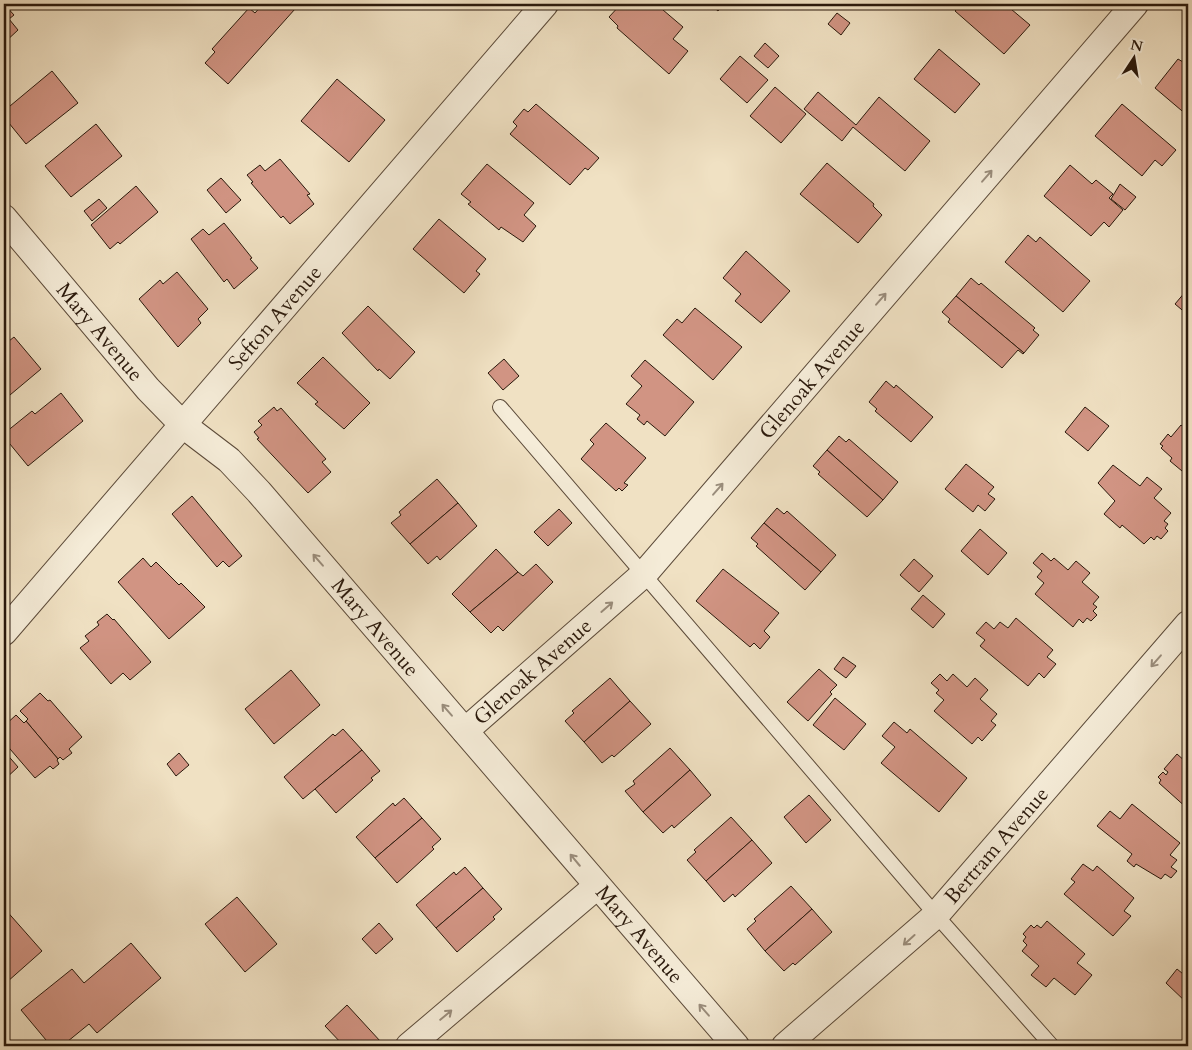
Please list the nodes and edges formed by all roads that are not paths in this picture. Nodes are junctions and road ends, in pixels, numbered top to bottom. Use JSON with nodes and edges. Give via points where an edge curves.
{"nodes":[{"id":1,"x":545,"y":4,"type":"edge"},
{"id":2,"x":1135,"y":4,"type":"edge"},
{"id":3,"x":4,"y":218,"type":"edge"},
{"id":4,"x":500,"y":407,"type":"dead end"},
{"id":5,"x":183,"y":425,"type":"junction"},
{"id":6,"x":645,"y":574,"type":"junction"},
{"id":7,"x":1188,"y":624,"type":"edge"},
{"id":8,"x":4,"y":632,"type":"edge"},
{"id":9,"x":465,"y":731,"type":"junction"},
{"id":10,"x":596,"y":886,"type":"junction"},
{"id":11,"x":936,"y":915,"type":"junction"},
{"id":12,"x":409,"y":1046,"type":"edge"},
{"id":13,"x":736,"y":1046,"type":"edge"},
{"id":14,"x":785,"y":1046,"type":"edge"},
{"id":15,"x":1052,"y":1046,"type":"edge"}],
"edges":[{"from":1,"to":5,"type":"street","name":"Sefton Avenue"},
{"from":6,"to":2,"type":"street","name":"Glenoak Avenue","one_way":true},
{"from":3,"to":5,"type":"street","name":"Mary Avenue","via":[[148,389]]},
{"from":4,"to":6,"type":"lane"},
{"from":5,"to":8,"type":"street","name":"Sefton Avenue"},
{"from":9,"to":5,"type":"street","name":"Mary Avenue","one_way":true,"via":[[259,492],[229,460]]},
{"from":9,"to":6,"type":"street","name":"Glenoak Avenue","one_way":true},
{"from":6,"to":11,"type":"lane"},
{"from":7,"to":11,"type":"street","name":"Bertram Avenue","one_way":true},
{"from":10,"to":9,"type":"street","name":"Mary Avenue","one_way":true},
{"from":12,"to":10,"type":"street","one_way":true},
{"from":13,"to":10,"type":"street","name":"Mary Avenue","one_way":true},
{"from":11,"to":14,"type":"street","name":"Bertram Avenue","one_way":true},
{"from":11,"to":15,"type":"lane"}]}
